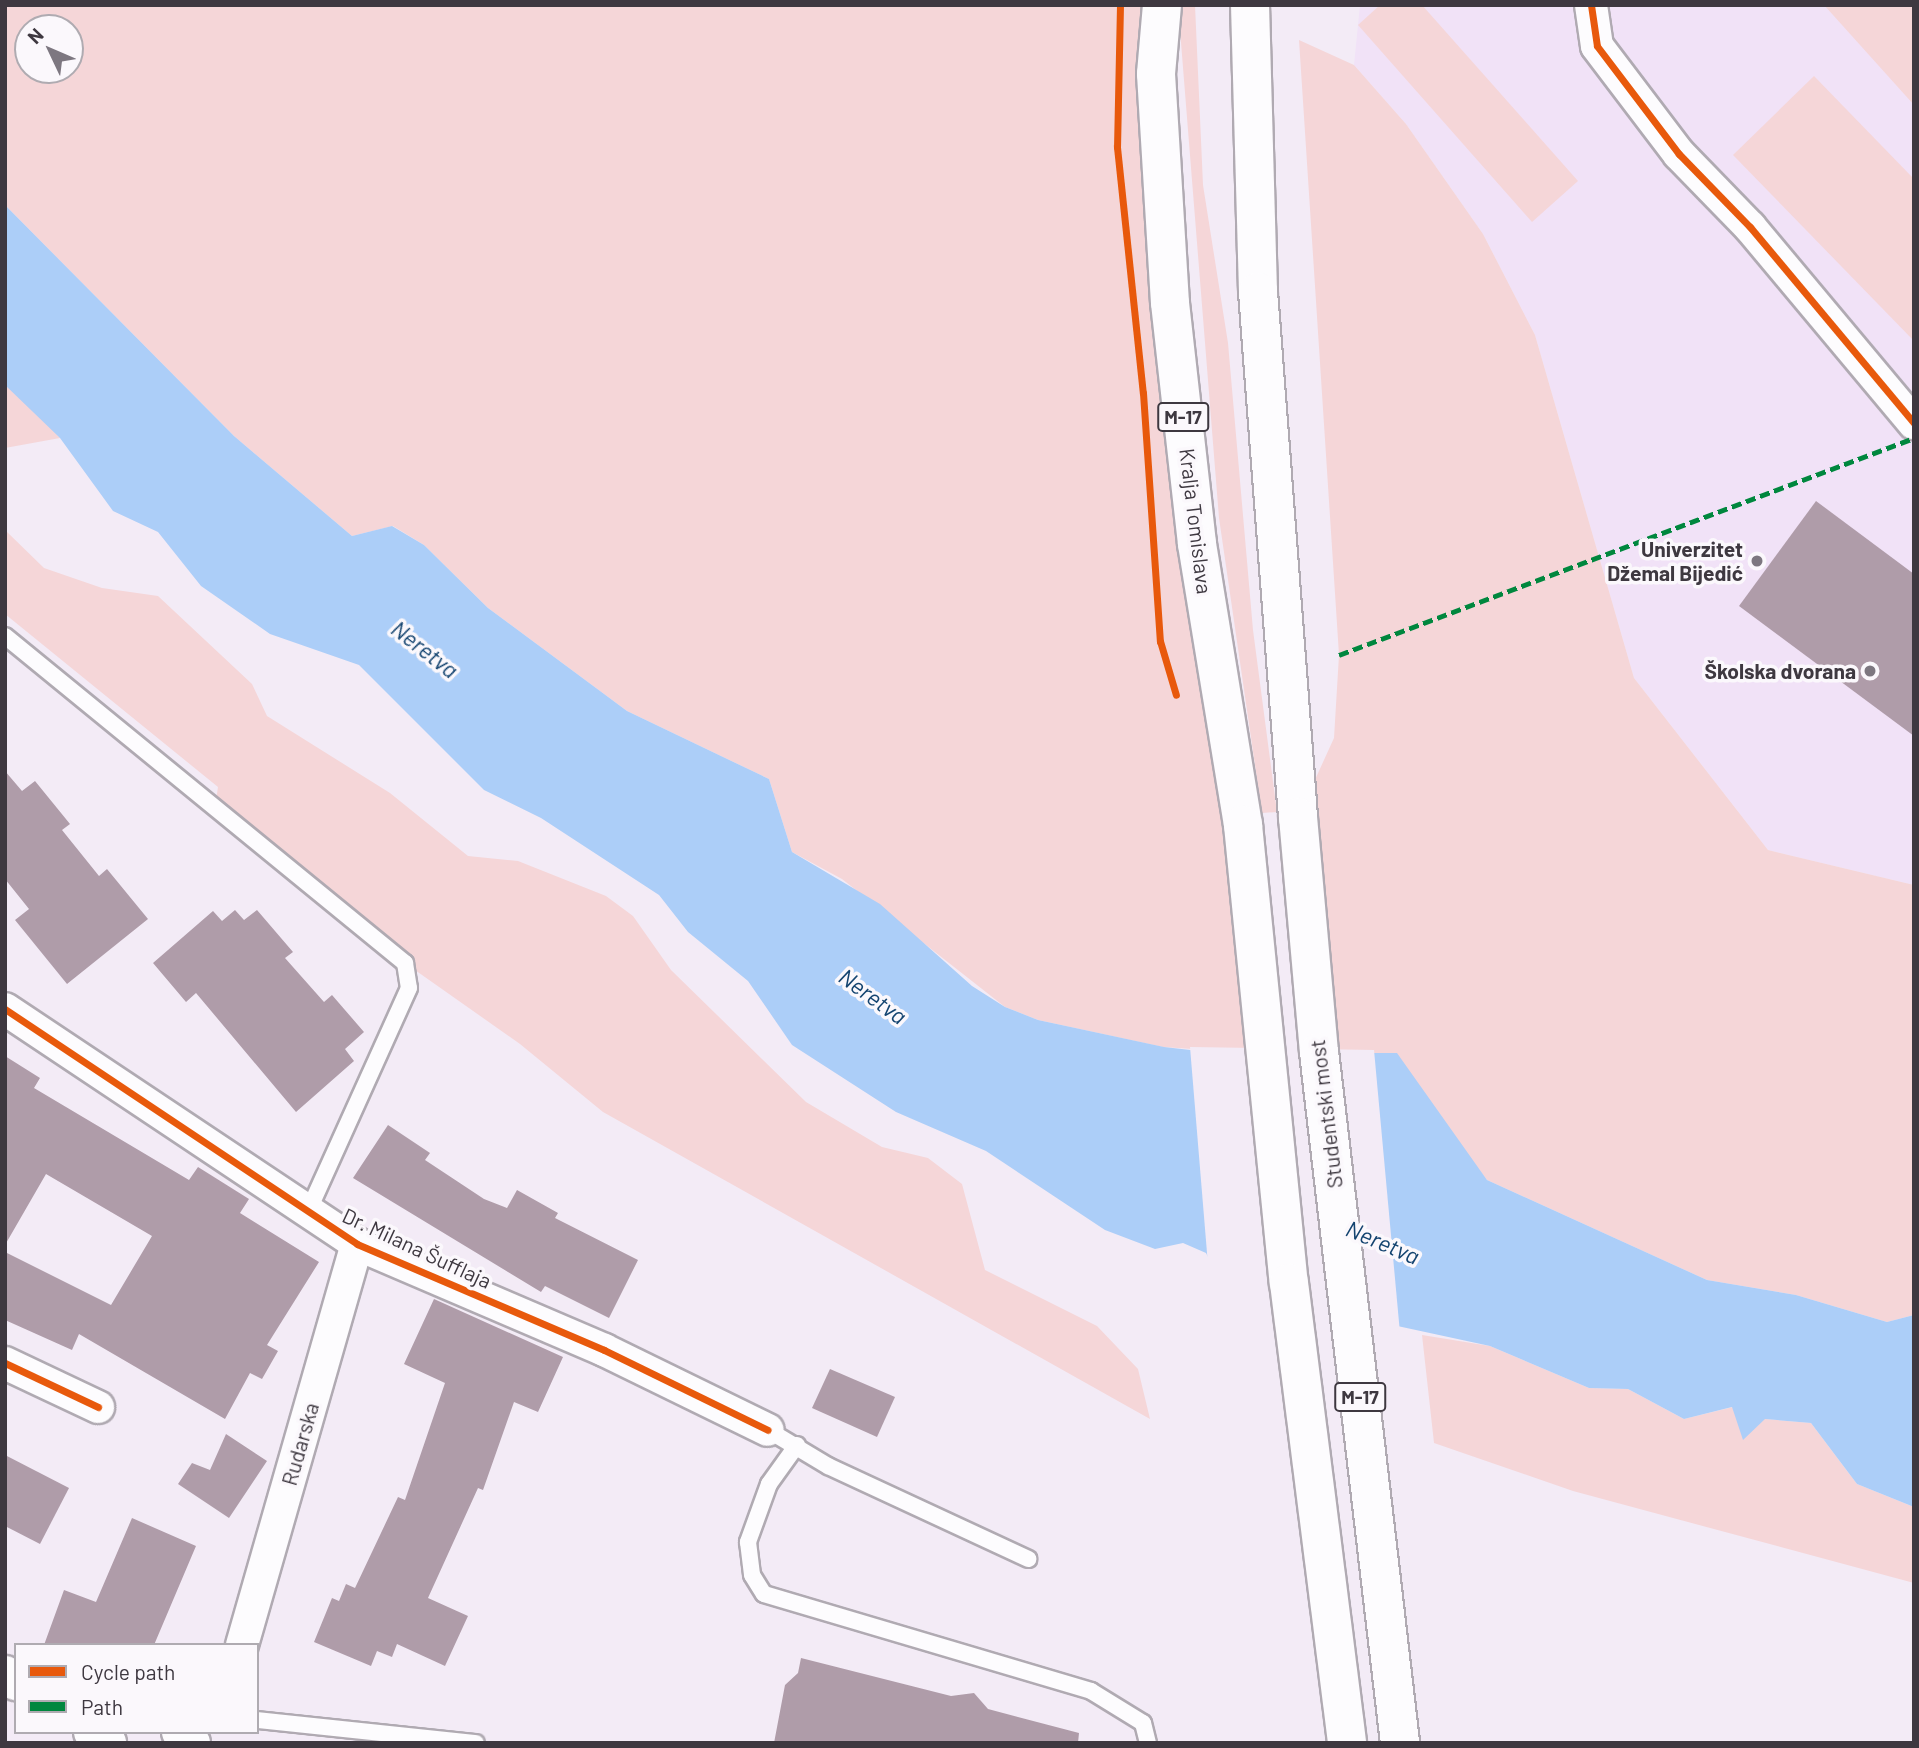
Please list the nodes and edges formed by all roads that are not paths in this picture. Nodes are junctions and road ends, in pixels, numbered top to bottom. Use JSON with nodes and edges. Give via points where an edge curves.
{"nodes":[{"id":1,"x":1162,"y":5,"type":"edge"},
{"id":2,"x":1250,"y":5,"type":"edge"},
{"id":3,"x":1591,"y":5,"type":"edge"},
{"id":4,"x":1914,"y":423,"type":"edge"},
{"id":5,"x":5,"y":636,"type":"edge"},
{"id":6,"x":5,"y":1009,"type":"edge"},
{"id":7,"x":307,"y":1214,"type":"junction"},
{"id":8,"x":357,"y":1244,"type":"junction"},
{"id":9,"x":5,"y":1363,"type":"edge"},
{"id":10,"x":98,"y":1407,"type":"dead end"},
{"id":11,"x":768,"y":1430,"type":"joint"},
{"id":12,"x":797,"y":1445,"type":"junction"},
{"id":13,"x":1028,"y":1559,"type":"dead end"},
{"id":14,"x":243,"y":1643,"type":"edge"},
{"id":15,"x":259,"y":1720,"type":"edge"},
{"id":16,"x":476,"y":1743,"type":"edge"},
{"id":17,"x":1148,"y":1743,"type":"edge"},
{"id":18,"x":1347,"y":1743,"type":"edge"},
{"id":19,"x":1400,"y":1743,"type":"edge"}],
"edges":[{"from":1,"to":18,"type":"main road","name":"Kralja Tomislava","number":"M-17","via":[[1156,74],[1170,303],[1197,544],[1243,825],[1289,1283]]},
{"from":2,"to":19,"type":"main road","name":"Studentski most","number":"M-17","via":[[1258,292],[1298,817],[1319,1052]]},
{"from":3,"to":4,"type":"street","via":[[1597,46],[1679,154],[1750,227]]},
{"from":5,"to":7,"type":"lane","via":[[405,963],[410,988]]},
{"from":6,"to":7,"type":"street","name":"Dr. Milana Šufflaja"},
{"from":7,"to":8,"type":"street","name":"Dr. Milana Šufflaja"},
{"from":8,"to":11,"type":"street","name":"Dr. Milana Šufflaja","via":[[604,1350]]},
{"from":8,"to":14,"type":"street","name":"Rudarska"},
{"from":9,"to":10,"type":"street"},
{"from":11,"to":12,"type":"lane"},
{"from":12,"to":13,"type":"lane","via":[[828,1466]]},
{"from":12,"to":17,"type":"lane","via":[[769,1484],[748,1542],[752,1575],[764,1594],[1091,1691],[1143,1723]]},
{"from":15,"to":16,"type":"lane"}]}
